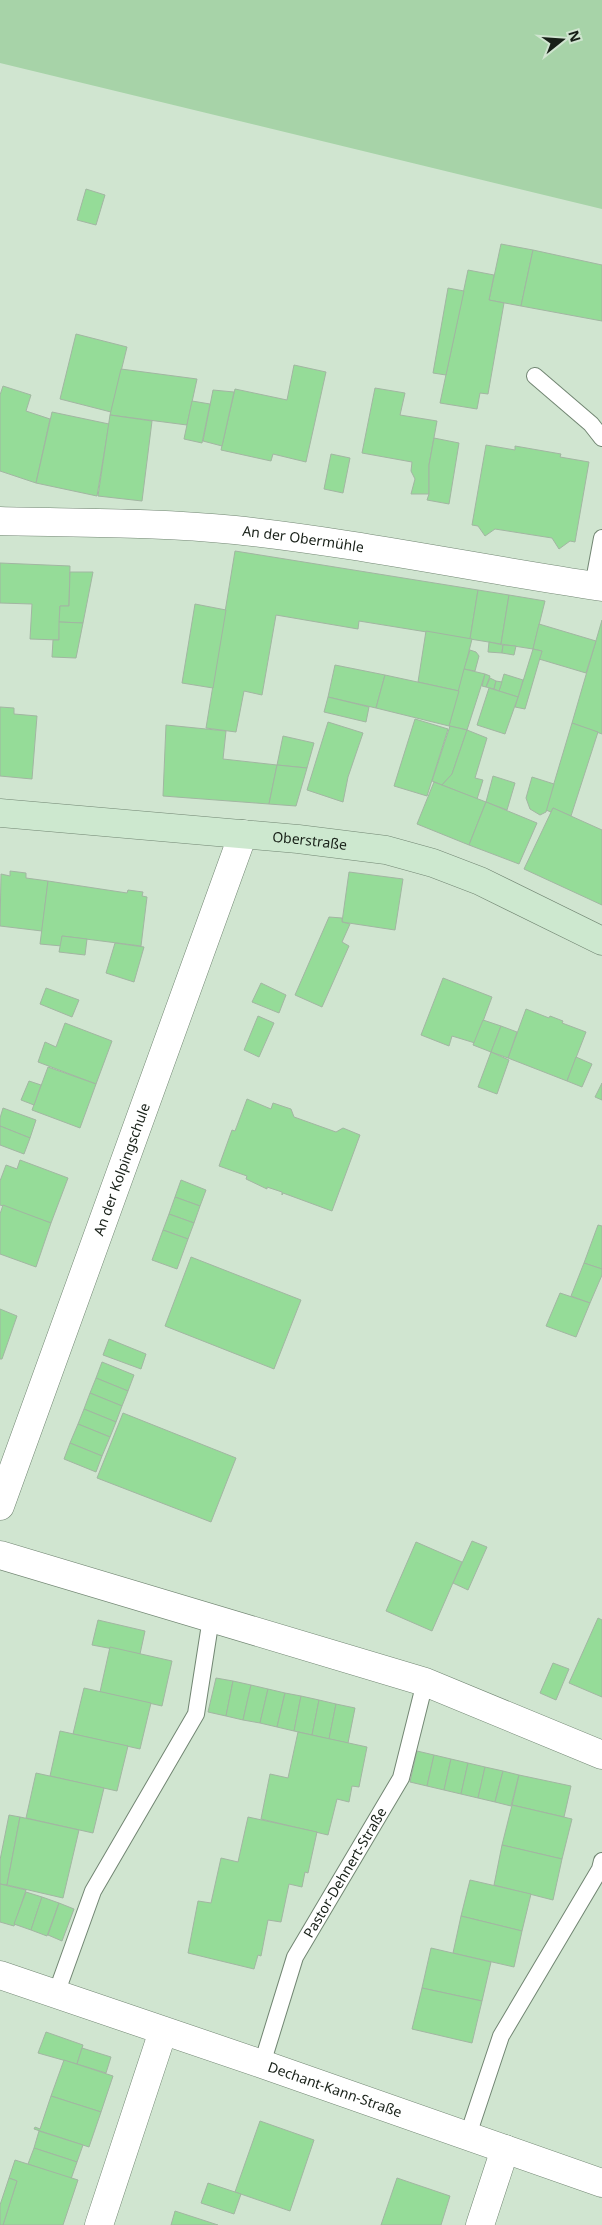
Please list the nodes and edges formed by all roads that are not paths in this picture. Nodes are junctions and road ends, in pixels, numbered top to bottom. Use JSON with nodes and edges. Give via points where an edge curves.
{"nodes":[{"id":1,"x":535,"y":376,"type":"dead end"},
{"id":2,"x":602,"y":438,"type":"edge"},
{"id":3,"x":0,"y":521,"type":"edge"},
{"id":4,"x":602,"y":538,"type":"edge"},
{"id":5,"x":598,"y":586,"type":"edge"},
{"id":6,"x":0,"y":813,"type":"edge"},
{"id":7,"x":244,"y":834,"type":"junction"},
{"id":8,"x":602,"y":940,"type":"edge"},
{"id":9,"x":0,"y":1506,"type":"edge"},
{"id":10,"x":0,"y":1555,"type":"edge"},
{"id":11,"x":212,"y":1618,"type":"junction"},
{"id":12,"x":425,"y":1682,"type":"junction"},
{"id":13,"x":602,"y":1755,"type":"edge"},
{"id":14,"x":602,"y":1861,"type":"edge"},
{"id":15,"x":0,"y":1975,"type":"edge"},
{"id":16,"x":56,"y":1994,"type":"junction"},
{"id":17,"x":163,"y":2031,"type":"junction"},
{"id":18,"x":262,"y":2064,"type":"junction"},
{"id":19,"x":468,"y":2135,"type":"junction"},
{"id":20,"x":505,"y":2149,"type":"junction"},
{"id":21,"x":602,"y":2183,"type":"edge"},
{"id":22,"x":99,"y":2225,"type":"edge"},
{"id":23,"x":480,"y":2225,"type":"edge"}],
"edges":[{"from":1,"to":2,"type":"lane","via":[[591,424]]},
{"from":3,"to":5,"type":"street","name":"An der Obermühle","via":[[236,530]]},
{"from":4,"to":5,"type":"lane"},
{"from":6,"to":7,"type":"street","name":"Oberstraße"},
{"from":7,"to":8,"type":"street","name":"Oberstraße","via":[[359,846],[421,859],[480,881]]},
{"from":7,"to":9,"type":"street","name":"An der Kolpingschule"},
{"from":10,"to":11,"type":"street"},
{"from":11,"to":12,"type":"street"},
{"from":11,"to":16,"type":"lane","via":[[196,1714],[93,1891]]},
{"from":12,"to":13,"type":"street"},
{"from":12,"to":18,"type":"lane","name":"Pastor-Dehnert-Straße","via":[[401,1778],[295,1957]]},
{"from":14,"to":19,"type":"lane","via":[[501,2036]]},
{"from":15,"to":16,"type":"street","name":"Dechant-Kann-Straße"},
{"from":16,"to":17,"type":"street","name":"Dechant-Kann-Straße"},
{"from":17,"to":18,"type":"street","name":"Dechant-Kann-Straße"},
{"from":17,"to":22,"type":"street"},
{"from":18,"to":19,"type":"street","name":"Dechant-Kann-Straße"},
{"from":19,"to":20,"type":"street","name":"Dechant-Kann-Straße"},
{"from":20,"to":21,"type":"street","name":"Dechant-Kann-Straße"},
{"from":20,"to":23,"type":"street"}]}
